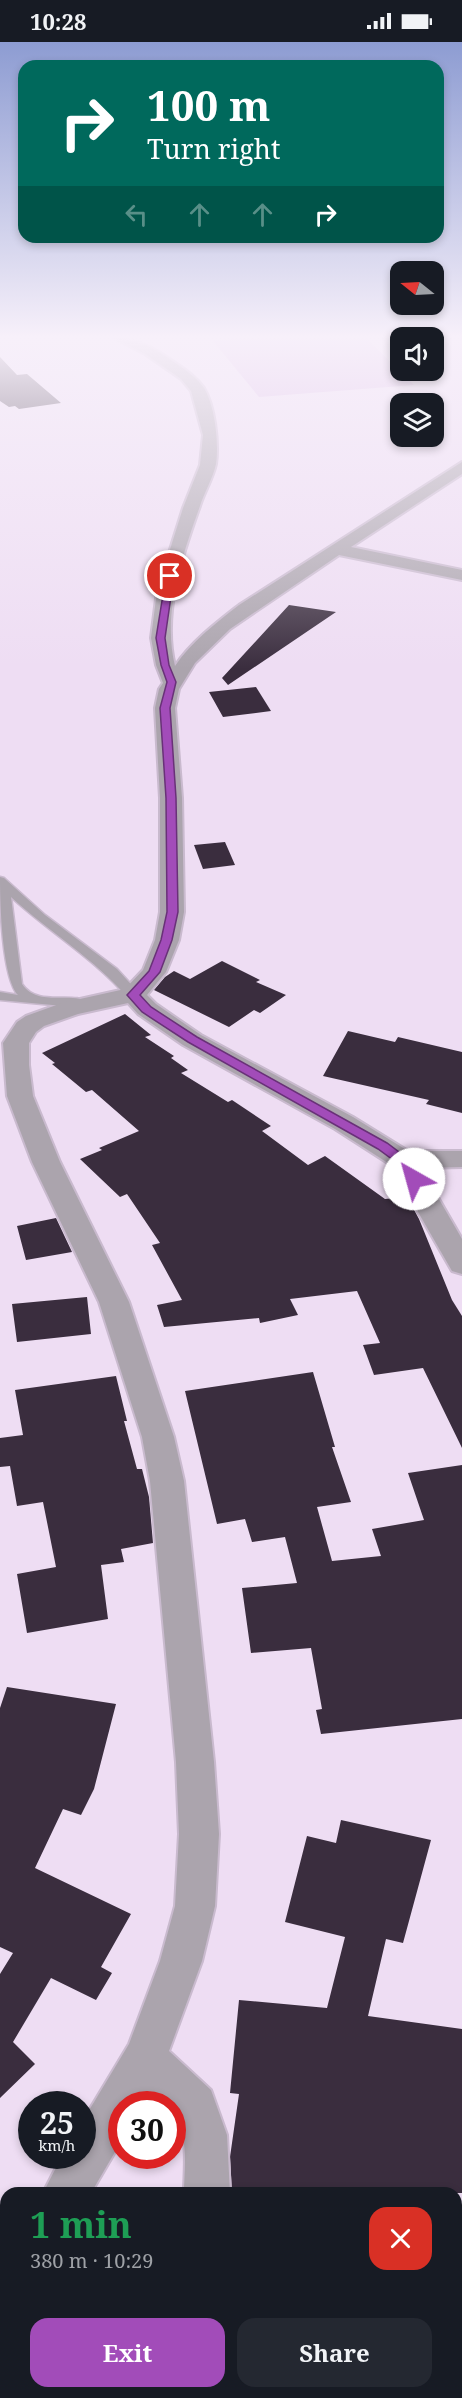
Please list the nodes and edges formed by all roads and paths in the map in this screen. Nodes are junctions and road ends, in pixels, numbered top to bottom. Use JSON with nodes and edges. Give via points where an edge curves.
{"nodes":[{"id":1,"x":209,"y":449,"type":"edge"},
{"id":2,"x":462,"y":466,"type":"edge"},
{"id":3,"x":335,"y":549,"type":"junction"},
{"id":4,"x":462,"y":576,"type":"edge"},
{"id":5,"x":172,"y":682,"type":"junction"},
{"id":6,"x":1,"y":882,"type":"edge"},
{"id":7,"x":133,"y":995,"type":"junction"},
{"id":8,"x":1,"y":997,"type":"edge"},
{"id":9,"x":33,"y":998,"type":"junction"},
{"id":10,"x":90,"y":1005,"type":"junction"},
{"id":11,"x":402,"y":1160,"type":"junction"},
{"id":12,"x":462,"y":1160,"type":"edge"},
{"id":13,"x":462,"y":1264,"type":"edge"},
{"id":14,"x":145,"y":2057,"type":"junction"},
{"id":15,"x":69,"y":2187,"type":"edge"},
{"id":16,"x":207,"y":2187,"type":"edge"}],
"edges":[{"from":1,"to":5,"type":"street","via":[[208,465],[166,591],[160,638]]},
{"from":2,"to":3,"type":"street"},
{"from":3,"to":4,"type":"street"},
{"from":3,"to":5,"type":"street","via":[[224,625],[188,660]]},
{"from":5,"to":7,"type":"street","via":[[165,708],[171,798],[171,923],[154,972]]},
{"from":6,"to":7,"type":"lane","via":[[41,918],[113,972]]},
{"from":6,"to":9,"type":"lane","via":[[16,984],[22,994]]},
{"from":7,"to":10,"type":"street"},
{"from":7,"to":11,"type":"street","via":[[182,1034],[344,1123]]},
{"from":8,"to":9,"type":"lane"},
{"from":9,"to":10,"type":"lane"},
{"from":10,"to":14,"type":"street","via":[[49,1015],[26,1027],[16,1043],[16,1065],[21,1096],[46,1162],[114,1302],[158,1437],[167,1481],[195,1762],[198,1874],[195,1906],[181,1961]]},
{"from":11,"to":12,"type":"street"},
{"from":11,"to":13,"type":"street"},
{"from":14,"to":15,"type":"street"},
{"from":14,"to":16,"type":"street","via":[[195,2106],[205,2136]]}]}
